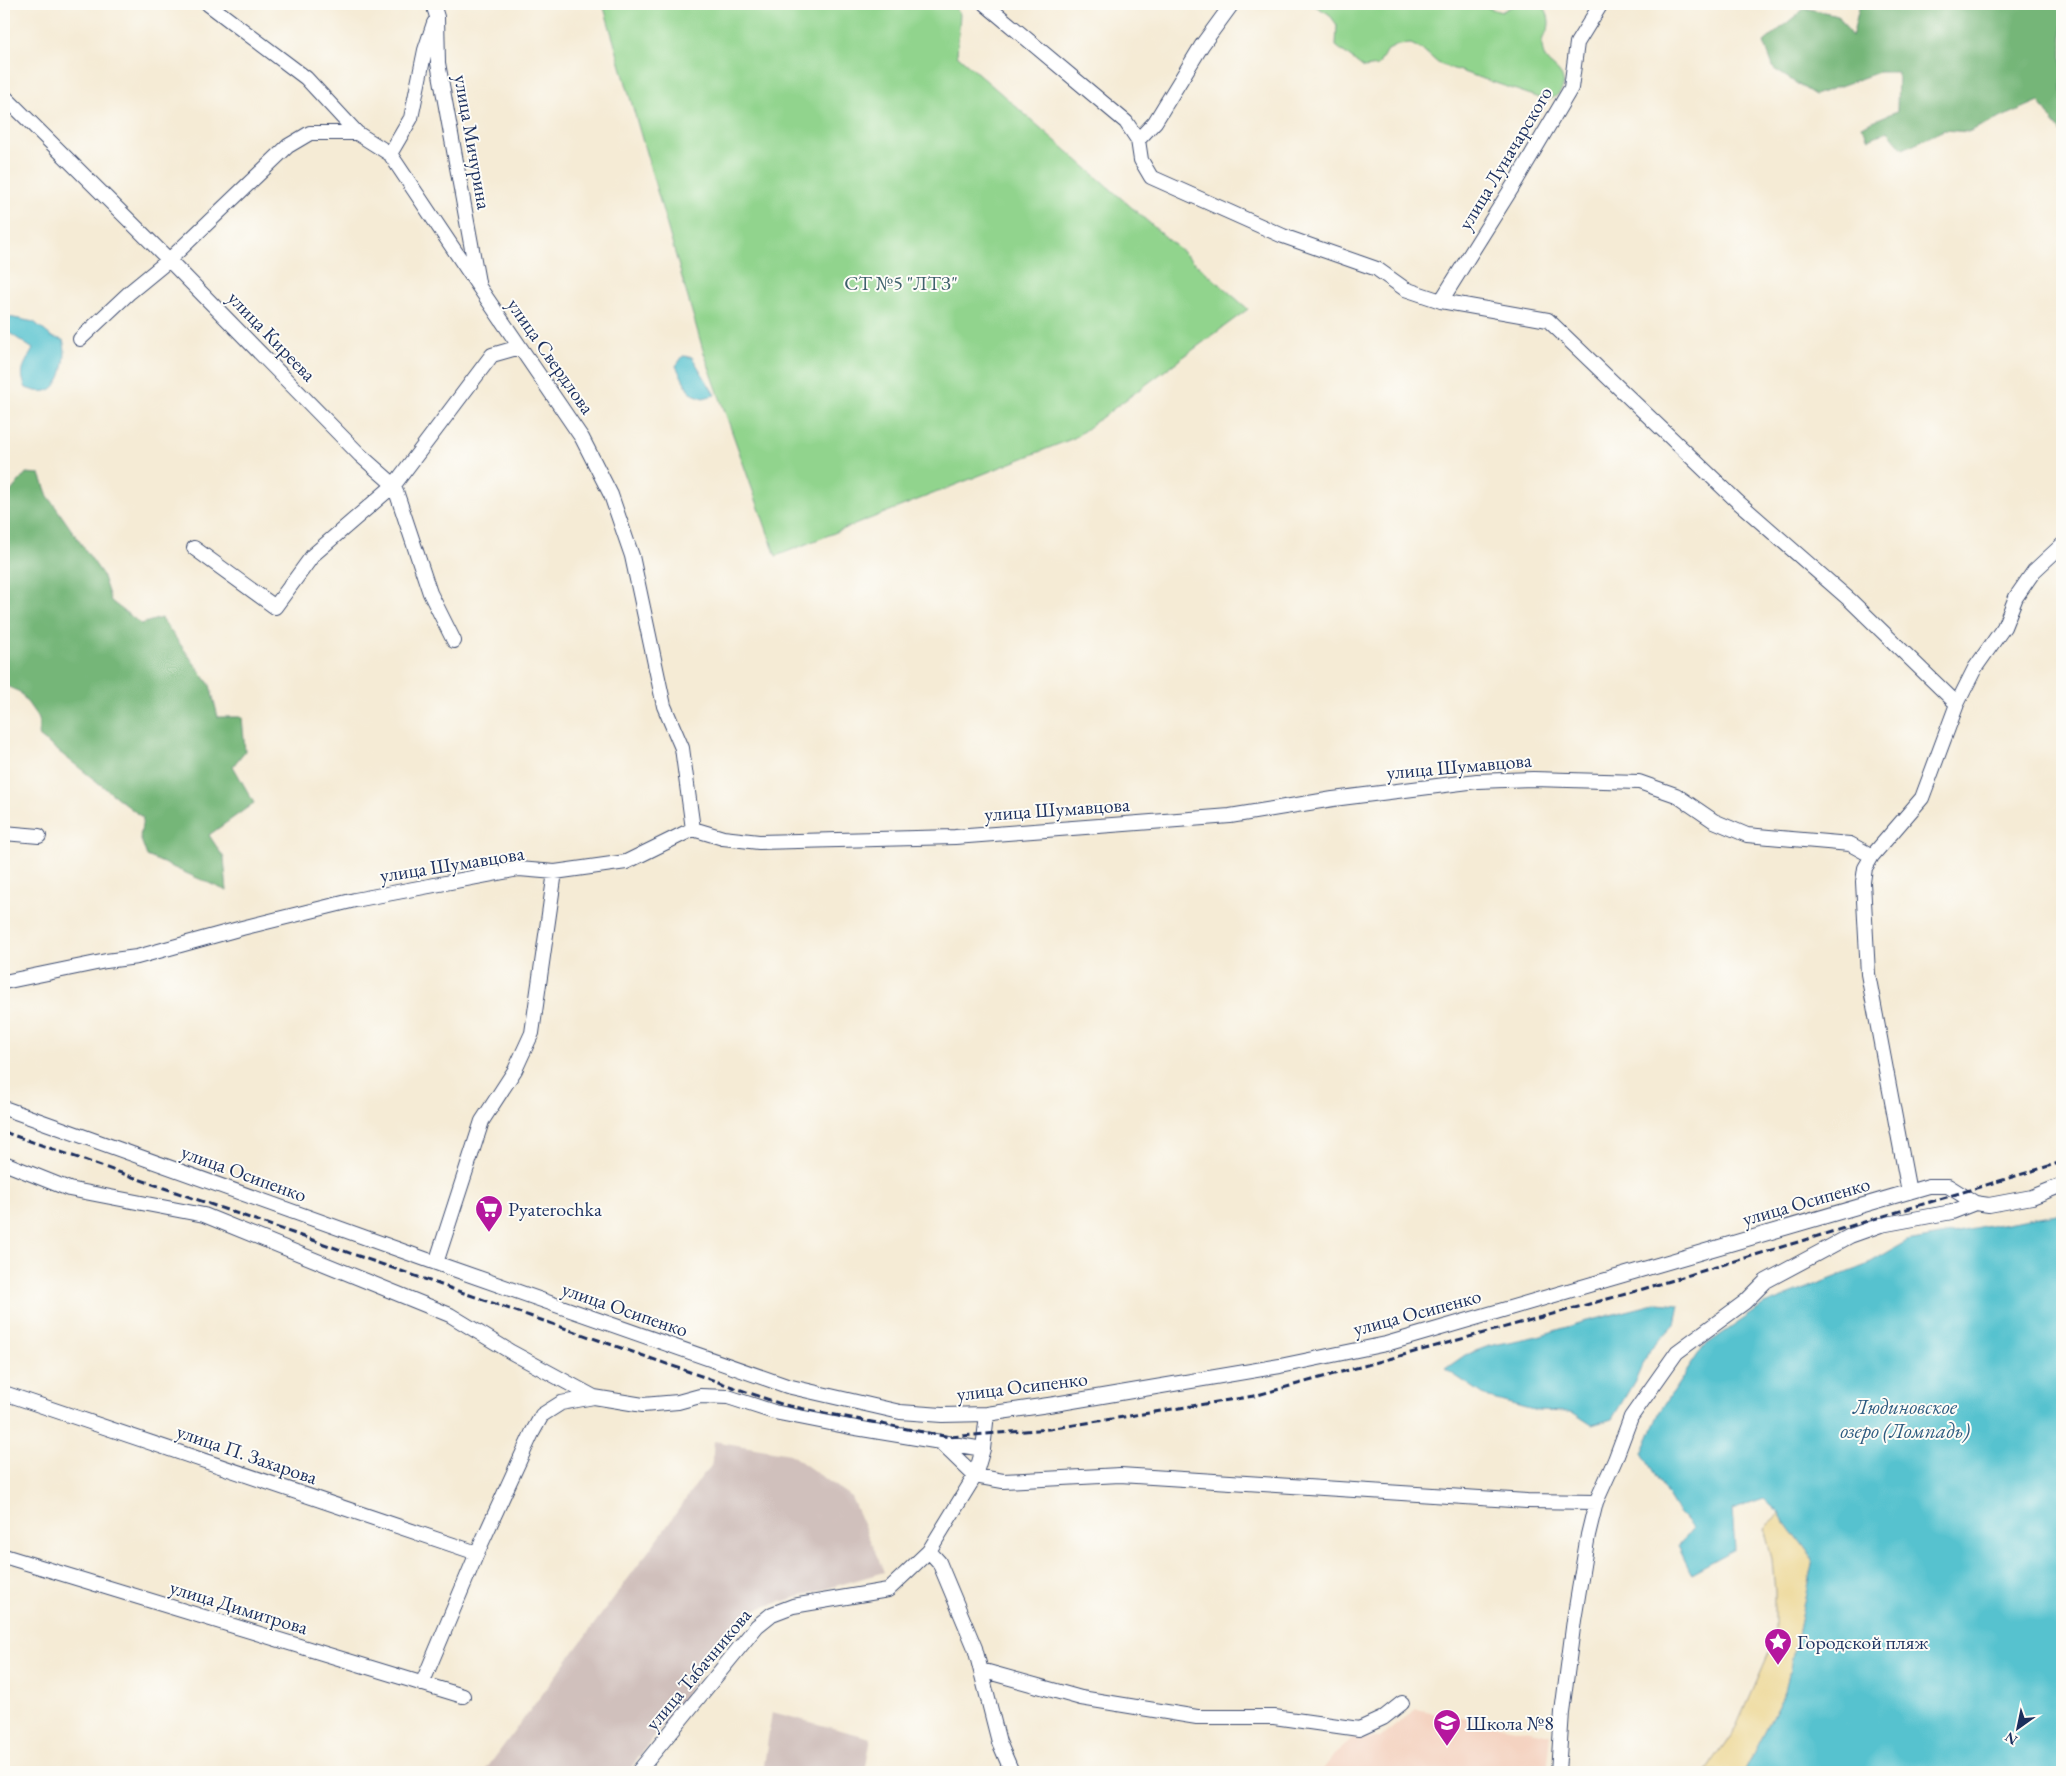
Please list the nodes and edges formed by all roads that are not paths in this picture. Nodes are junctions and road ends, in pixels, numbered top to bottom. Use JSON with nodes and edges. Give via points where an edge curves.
{"nodes":[{"id":1,"x":208,"y":4,"type":"edge"},
{"id":2,"x":985,"y":4,"type":"edge"},
{"id":3,"x":1232,"y":4,"type":"edge"},
{"id":4,"x":1601,"y":4,"type":"edge"},
{"id":5,"x":435,"y":10,"type":"edge"},
{"id":6,"x":4,"y":96,"type":"edge"},
{"id":7,"x":357,"y":133,"type":"junction"},
{"id":8,"x":1138,"y":140,"type":"junction"},
{"id":9,"x":390,"y":154,"type":"junction"},
{"id":10,"x":169,"y":260,"type":"junction"},
{"id":11,"x":479,"y":287,"type":"junction"},
{"id":12,"x":1441,"y":301,"type":"junction"},
{"id":13,"x":80,"y":339,"type":"dead end"},
{"id":14,"x":520,"y":347,"type":"junction"},
{"id":15,"x":394,"y":485,"type":"junction"},
{"id":16,"x":2062,"y":545,"type":"edge"},
{"id":17,"x":194,"y":548,"type":"dead end"},
{"id":18,"x":454,"y":641,"type":"dead end"},
{"id":19,"x":1957,"y":704,"type":"junction"},
{"id":20,"x":692,"y":829,"type":"junction"},
{"id":21,"x":4,"y":833,"type":"edge"},
{"id":22,"x":38,"y":836,"type":"dead end"},
{"id":23,"x":1872,"y":856,"type":"junction"},
{"id":24,"x":556,"y":872,"type":"junction"},
{"id":25,"x":4,"y":982,"type":"edge"},
{"id":26,"x":4,"y":1108,"type":"edge"},
{"id":27,"x":4,"y":1163,"type":"edge"},
{"id":28,"x":2062,"y":1185,"type":"edge"},
{"id":29,"x":1909,"y":1192,"type":"junction"},
{"id":30,"x":1975,"y":1202,"type":"junction"},
{"id":31,"x":436,"y":1263,"type":"junction"},
{"id":32,"x":4,"y":1393,"type":"edge"},
{"id":33,"x":594,"y":1397,"type":"junction"},
{"id":34,"x":987,"y":1414,"type":"junction"},
{"id":35,"x":940,"y":1442,"type":"junction"},
{"id":36,"x":983,"y":1449,"type":"junction"},
{"id":37,"x":975,"y":1476,"type":"junction"},
{"id":38,"x":1596,"y":1502,"type":"junction"},
{"id":39,"x":929,"y":1550,"type":"junction"},
{"id":40,"x":477,"y":1553,"type":"junction"},
{"id":41,"x":4,"y":1556,"type":"edge"},
{"id":42,"x":981,"y":1670,"type":"junction"},
{"id":43,"x":422,"y":1684,"type":"junction"},
{"id":44,"x":463,"y":1696,"type":"dead end"},
{"id":45,"x":1402,"y":1703,"type":"dead end"},
{"id":46,"x":638,"y":1772,"type":"edge"},
{"id":47,"x":1012,"y":1772,"type":"edge"},
{"id":48,"x":1558,"y":1772,"type":"edge"}],
"edges":[{"from":1,"to":7,"type":"street","name":"улица Свердлова","via":[[306,78]]},
{"from":2,"to":8,"type":"street","via":[[1126,122]]},
{"from":3,"to":8,"type":"street","via":[[1202,45],[1155,122]]},
{"from":4,"to":12,"type":"street","name":"улица Луначарского","via":[[1577,43],[1571,88]]},
{"from":5,"to":9,"type":"street","via":[[411,118]]},
{"from":5,"to":11,"type":"street","name":"улица Мичурина","via":[[438,63]]},
{"from":6,"to":10,"type":"street","name":"улица Киреева"},
{"from":7,"to":9,"type":"street","name":"улица Свердлова"},
{"from":7,"to":10,"type":"street","via":[[310,133],[288,146]]},
{"from":8,"to":12,"type":"street","via":[[1141,160],[1151,177],[1283,236],[1377,269],[1405,288]]},
{"from":9,"to":11,"type":"street","name":"улица Свердлова"},
{"from":10,"to":13,"type":"street"},
{"from":10,"to":15,"type":"street","name":"улица Киреева","via":[[360,455]]},
{"from":11,"to":14,"type":"street","name":"улица Свердлова"},
{"from":12,"to":19,"type":"street","via":[[1548,320],[1738,502],[1851,600]]},
{"from":14,"to":15,"type":"street","via":[[492,355]]},
{"from":14,"to":20,"type":"street","name":"улица Свердлова","via":[[582,438],[614,504],[632,556],[664,706],[682,748]]},
{"from":15,"to":17,"type":"street","via":[[313,555],[275,607]]},
{"from":15,"to":18,"type":"street","via":[[430,593]]},
{"from":16,"to":19,"type":"street","via":[[2034,571],[2016,596],[2004,627],[1975,668]]},
{"from":19,"to":23,"type":"street","via":[[1922,798]]},
{"from":20,"to":23,"type":"street","name":"улица Шумавцова","via":[[723,838],[759,842],[955,837],[1230,816],[1476,781],[1533,779],[1639,782],[1676,795],[1714,820],[1746,835],[1850,844]]},
{"from":20,"to":24,"type":"street","name":"улица Шумавцова","via":[[626,862]]},
{"from":21,"to":22,"type":"street"},
{"from":23,"to":29,"type":"street","via":[[1863,882],[1868,974]]},
{"from":24,"to":25,"type":"street","name":"улица Шумавцова","via":[[519,869],[355,900],[137,958],[106,961]]},
{"from":24,"to":31,"type":"street","via":[[532,1033],[515,1070],[482,1121]]},
{"from":26,"to":31,"type":"street","name":"улица Осипенко"},
{"from":27,"to":33,"type":"street","via":[[69,1189],[204,1215],[450,1315]]},
{"from":28,"to":30,"type":"street","name":"улица Осипенко","via":[[2003,1203]]},
{"from":29,"to":30,"type":"street","name":"улица Осипенко","via":[[1929,1186],[1948,1186]]},
{"from":29,"to":34,"type":"street","name":"улица Осипенко","via":[[1386,1344],[1280,1366]]},
{"from":30,"to":38,"type":"street","via":[[1952,1212],[1881,1225],[1850,1236],[1766,1282],[1677,1352],[1631,1417]]},
{"from":31,"to":34,"type":"street","name":"улица Осипенко","via":[[787,1386],[900,1412],[942,1416]]},
{"from":32,"to":40,"type":"street","name":"улица П. Захарова"},
{"from":33,"to":35,"type":"street","via":[[643,1405],[700,1396],[728,1397],[774,1412]]},
{"from":33,"to":40,"type":"street","via":[[561,1402],[542,1415]]},
{"from":34,"to":36,"type":"street","name":"улица Табачникова"},
{"from":35,"to":36,"type":"street"},
{"from":35,"to":37,"type":"street"},
{"from":36,"to":37,"type":"street","name":"улица Табачникова"},
{"from":37,"to":38,"type":"street","via":[[1003,1481],[1120,1475],[1527,1501]]},
{"from":37,"to":39,"type":"street","name":"улица Табачникова"},
{"from":38,"to":48,"type":"street","via":[[1573,1630]]},
{"from":39,"to":42,"type":"street","via":[[939,1562]]},
{"from":39,"to":46,"type":"street","name":"улица Табачникова","via":[[888,1590],[792,1606],[772,1614],[757,1626]]},
{"from":40,"to":43,"type":"street"},
{"from":41,"to":43,"type":"street","name":"улица Димитрова"},
{"from":42,"to":45,"type":"street","via":[[1081,1698],[1197,1717],[1274,1717],[1359,1729],[1383,1718]]},
{"from":42,"to":47,"type":"street","via":[[999,1742]]},
{"from":43,"to":44,"type":"street","name":"улица Димитрова"}]}
